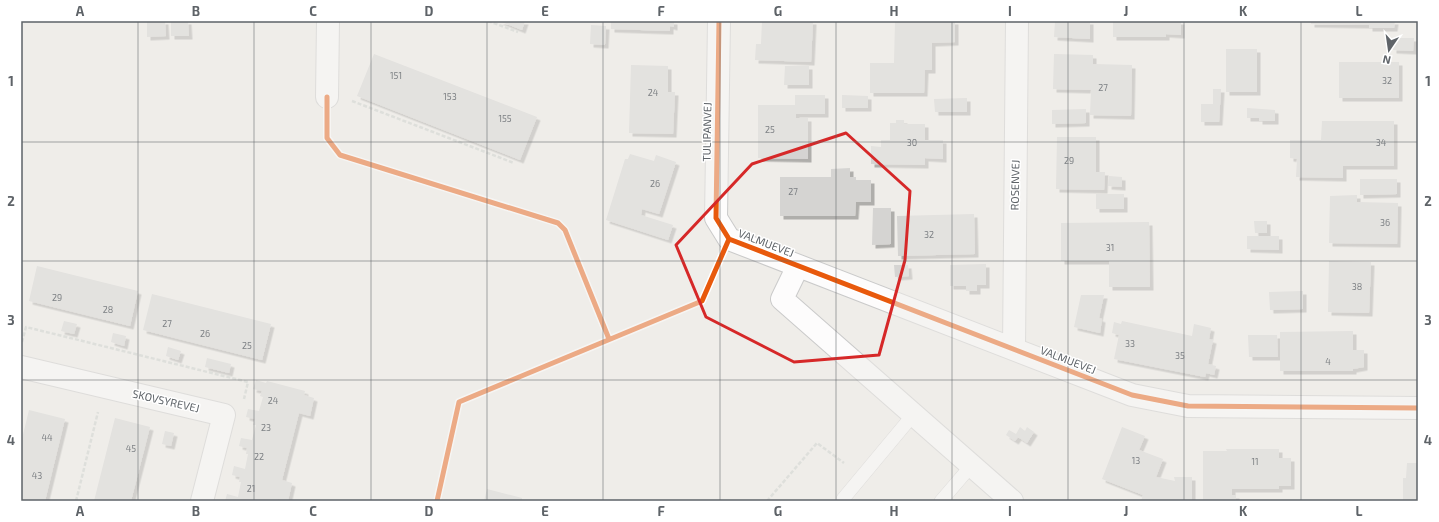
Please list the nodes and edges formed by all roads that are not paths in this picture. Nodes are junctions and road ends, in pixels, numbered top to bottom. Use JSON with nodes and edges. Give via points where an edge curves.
{"nodes":[{"id":1,"x":328,"y":21,"type":"edge"},
{"id":2,"x":719,"y":21,"type":"edge"},
{"id":3,"x":1017,"y":21,"type":"edge"},
{"id":4,"x":327,"y":94,"type":"road end"},
{"id":5,"x":729,"y":239,"type":"joint"},
{"id":6,"x":798,"y":266,"type":"junction"},
{"id":7,"x":1014,"y":349,"type":"junction"},
{"id":8,"x":21,"y":367,"type":"edge"},
{"id":9,"x":1418,"y":408,"type":"edge"},
{"id":10,"x":913,"y":415,"type":"junction"},
{"id":11,"x":971,"y":466,"type":"junction"},
{"id":12,"x":843,"y":499,"type":"dead end"},
{"id":13,"x":202,"y":501,"type":"edge"},
{"id":14,"x":941,"y":501,"type":"edge"},
{"id":15,"x":1012,"y":501,"type":"edge"}],
"edges":[{"from":1,"to":4,"type":"street"},
{"from":2,"to":5,"type":"street","name":"TULIPANVEJ","via":[[716,218]]},
{"from":3,"to":7,"type":"street","name":"ROSENVEJ"},
{"from":5,"to":6,"type":"street","name":"VALMUEVEJ"},
{"from":6,"to":7,"type":"street","name":"VALMUEVEJ"},
{"from":6,"to":10,"type":"street","name":"VALMUEVEJ","via":[[782,299]]},
{"from":7,"to":9,"type":"street","name":"VALMUEVEJ","via":[[1132,396],[1188,406]]},
{"from":8,"to":13,"type":"street","name":"SKOVSYREVEJ","via":[[224,415]]},
{"from":10,"to":11,"type":"street","name":"VALMUEVEJ"},
{"from":10,"to":12,"type":"lane"},
{"from":11,"to":14,"type":"lane"},
{"from":11,"to":15,"type":"street","name":"VALMUEVEJ"}]}
